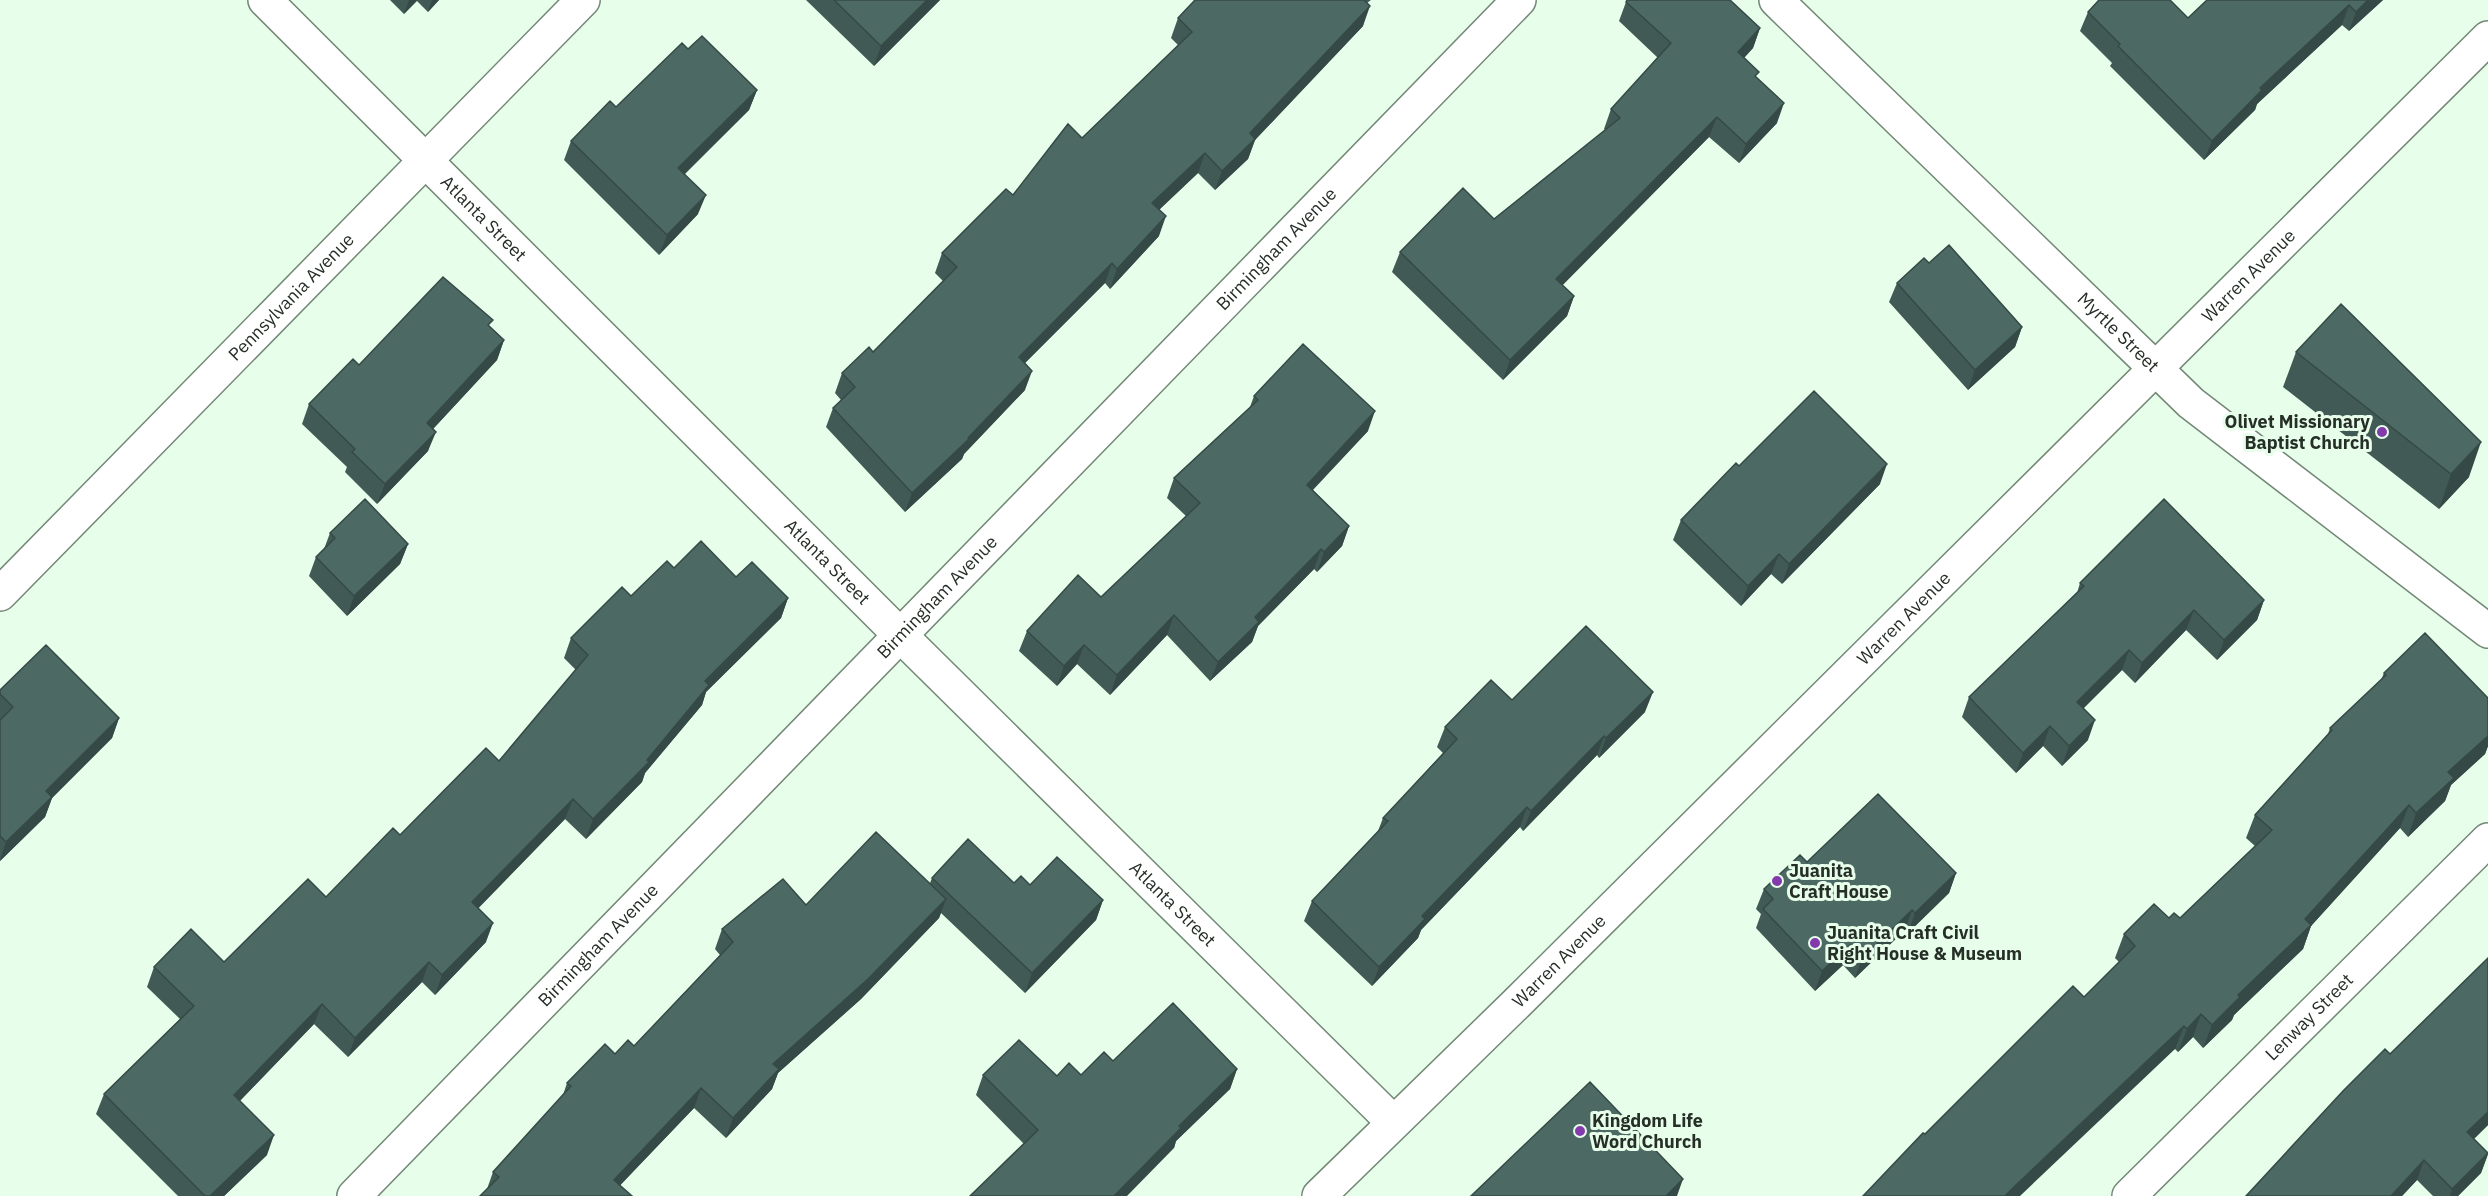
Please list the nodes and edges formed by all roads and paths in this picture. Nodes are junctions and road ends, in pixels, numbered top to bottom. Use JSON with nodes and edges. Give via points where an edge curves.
{"nodes":[{"id":1,"x":265,"y":0,"type":"edge"},
{"id":2,"x":583,"y":0,"type":"edge"},
{"id":3,"x":1519,"y":0,"type":"edge"},
{"id":4,"x":1776,"y":0,"type":"edge"},
{"id":5,"x":2488,"y":38,"type":"edge"},
{"id":6,"x":427,"y":160,"type":"junction"},
{"id":7,"x":2156,"y":370,"type":"junction"},
{"id":8,"x":0,"y":594,"type":"edge"},
{"id":9,"x":2488,"y":631,"type":"edge"},
{"id":10,"x":899,"y":634,"type":"junction"},
{"id":11,"x":2488,"y":840,"type":"edge"},
{"id":12,"x":1392,"y":1121,"type":"junction"},
{"id":13,"x":1321,"y":1195,"type":"edge"},
{"id":14,"x":354,"y":1196,"type":"edge"},
{"id":15,"x":2129,"y":1196,"type":"edge"}],
"edges":[{"from":1,"to":6,"type":"street","name":"Atlanta Street"},
{"from":2,"to":6,"type":"street","name":"Pennsylvania Avenue"},
{"from":3,"to":10,"type":"street","name":"Birmingham Avenue"},
{"from":4,"to":7,"type":"street","name":"Myrtle Street"},
{"from":5,"to":7,"type":"street","name":"Warren Avenue"},
{"from":6,"to":8,"type":"street","name":"Pennsylvania Avenue"},
{"from":6,"to":10,"type":"street","name":"Atlanta Street"},
{"from":7,"to":9,"type":"street","name":"Myrtle Street","via":[[2200,410]]},
{"from":7,"to":12,"type":"street","name":"Warren Avenue","via":[[1517,1003]]},
{"from":10,"to":12,"type":"street","name":"Atlanta Street"},
{"from":10,"to":14,"type":"street","name":"Birmingham Avenue"},
{"from":11,"to":15,"type":"street","name":"Lenway Street"},
{"from":12,"to":13,"type":"street","name":"Warren Avenue"}]}
